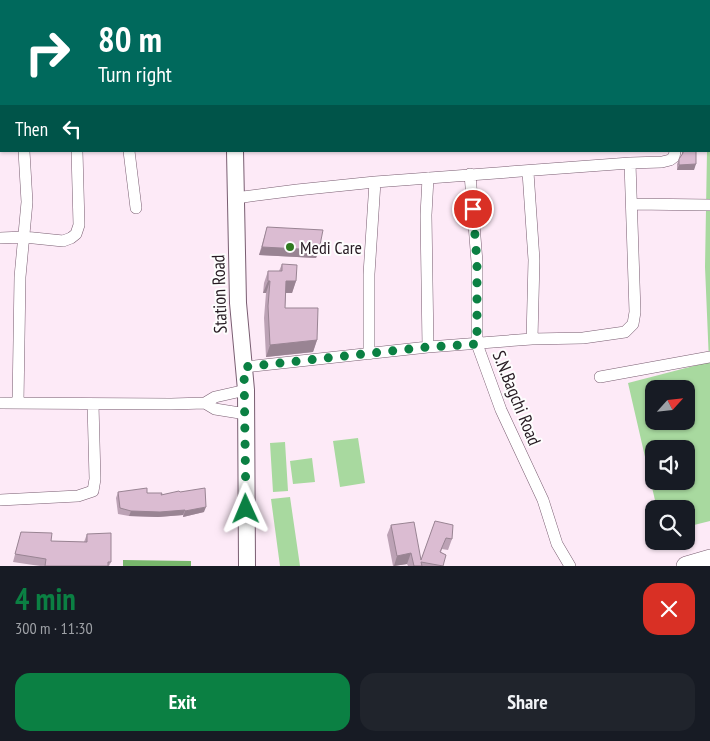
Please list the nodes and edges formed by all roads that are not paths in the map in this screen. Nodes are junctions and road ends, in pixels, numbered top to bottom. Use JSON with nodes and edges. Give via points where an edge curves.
{"nodes":[{"id":1,"x":24,"y":152,"type":"edge"},
{"id":2,"x":77,"y":152,"type":"edge"},
{"id":3,"x":129,"y":152,"type":"edge"},
{"id":4,"x":229,"y":152,"type":"edge"},
{"id":5,"x":235,"y":152,"type":"edge"},
{"id":6,"x":241,"y":152,"type":"edge"},
{"id":7,"x":675,"y":152,"type":"edge"},
{"id":8,"x":630,"y":163,"type":"junction"},
{"id":9,"x":528,"y":172,"type":"junction"},
{"id":10,"x":470,"y":174,"type":"junction"},
{"id":11,"x":428,"y":178,"type":"junction"},
{"id":12,"x":375,"y":182,"type":"junction"},
{"id":13,"x":243,"y":197,"type":"junction"},
{"id":14,"x":632,"y":204,"type":"junction"},
{"id":15,"x":710,"y":205,"type":"edge"},
{"id":16,"x":136,"y":208,"type":"dead end"},
{"id":17,"x":24,"y":237,"type":"junction"},
{"id":18,"x":0,"y":238,"type":"edge"},
{"id":19,"x":532,"y":339,"type":"junction"},
{"id":20,"x":477,"y":344,"type":"junction"},
{"id":21,"x":428,"y":347,"type":"junction"},
{"id":22,"x":369,"y":354,"type":"junction"},
{"id":23,"x":710,"y":357,"type":"edge"},
{"id":24,"x":243,"y":359,"type":"junction"},
{"id":25,"x":600,"y":377,"type":"dead end"},
{"id":26,"x":246,"y":390,"type":"junction"},
{"id":27,"x":0,"y":403,"type":"edge"},
{"id":28,"x":18,"y":403,"type":"junction"},
{"id":29,"x":205,"y":403,"type":"junction"},
{"id":30,"x":94,"y":404,"type":"junction"},
{"id":31,"x":246,"y":414,"type":"junction"},
{"id":32,"x":0,"y":500,"type":"edge"},
{"id":33,"x":710,"y":559,"type":"edge"},
{"id":34,"x":247,"y":566,"type":"edge"},
{"id":35,"x":570,"y":566,"type":"edge"},
{"id":36,"x":686,"y":566,"type":"edge"}],
"edges":[{"from":1,"to":17,"type":"street","via":[[27,202]]},
{"from":2,"to":17,"type":"street","via":[[79,225],[76,234],[63,240]]},
{"from":3,"to":16,"type":"street"},
{"from":4,"to":24,"type":"street","name":"Station Road","via":[[235,341]]},
{"from":5,"to":24,"type":"street","name":"Station Road","via":[[238,303]]},
{"from":6,"to":13,"type":"street"},
{"from":7,"to":8,"type":"street","via":[[674,157],[666,161]]},
{"from":8,"to":9,"type":"street"},
{"from":8,"to":14,"type":"street"},
{"from":9,"to":10,"type":"street"},
{"from":9,"to":19,"type":"street","name":"S.N.Bagchi Road","via":[[534,260]]},
{"from":10,"to":11,"type":"street"},
{"from":10,"to":20,"type":"street","name":"S.N.Bagchi Road","via":[[477,262]]},
{"from":11,"to":12,"type":"street"},
{"from":11,"to":21,"type":"street"},
{"from":12,"to":13,"type":"street"},
{"from":12,"to":22,"type":"street","via":[[369,274]]},
{"from":13,"to":24,"type":"street","via":[[243,269],[248,340]]},
{"from":14,"to":15,"type":"street"},
{"from":14,"to":19,"type":"street","via":[[635,312],[630,329],[583,338]]},
{"from":17,"to":18,"type":"street"},
{"from":17,"to":28,"type":"street","via":[[20,277]]},
{"from":19,"to":20,"type":"street"},
{"from":20,"to":21,"type":"street"},
{"from":20,"to":35,"type":"street","name":"S.N.Bagchi Road","via":[[501,410],[543,500],[557,544]]},
{"from":21,"to":22,"type":"street"},
{"from":22,"to":24,"type":"street"},
{"from":23,"to":25,"type":"street"},
{"from":24,"to":26,"type":"street"},
{"from":26,"to":29,"type":"street","via":[[214,397]]},
{"from":26,"to":31,"type":"street"},
{"from":27,"to":28,"type":"street"},
{"from":28,"to":30,"type":"street"},
{"from":29,"to":30,"type":"street"},
{"from":29,"to":31,"type":"street","via":[[215,409]]},
{"from":30,"to":32,"type":"street","via":[[93,491],[78,496]]},
{"from":31,"to":34,"type":"street"},
{"from":33,"to":36,"type":"main road"}]}
